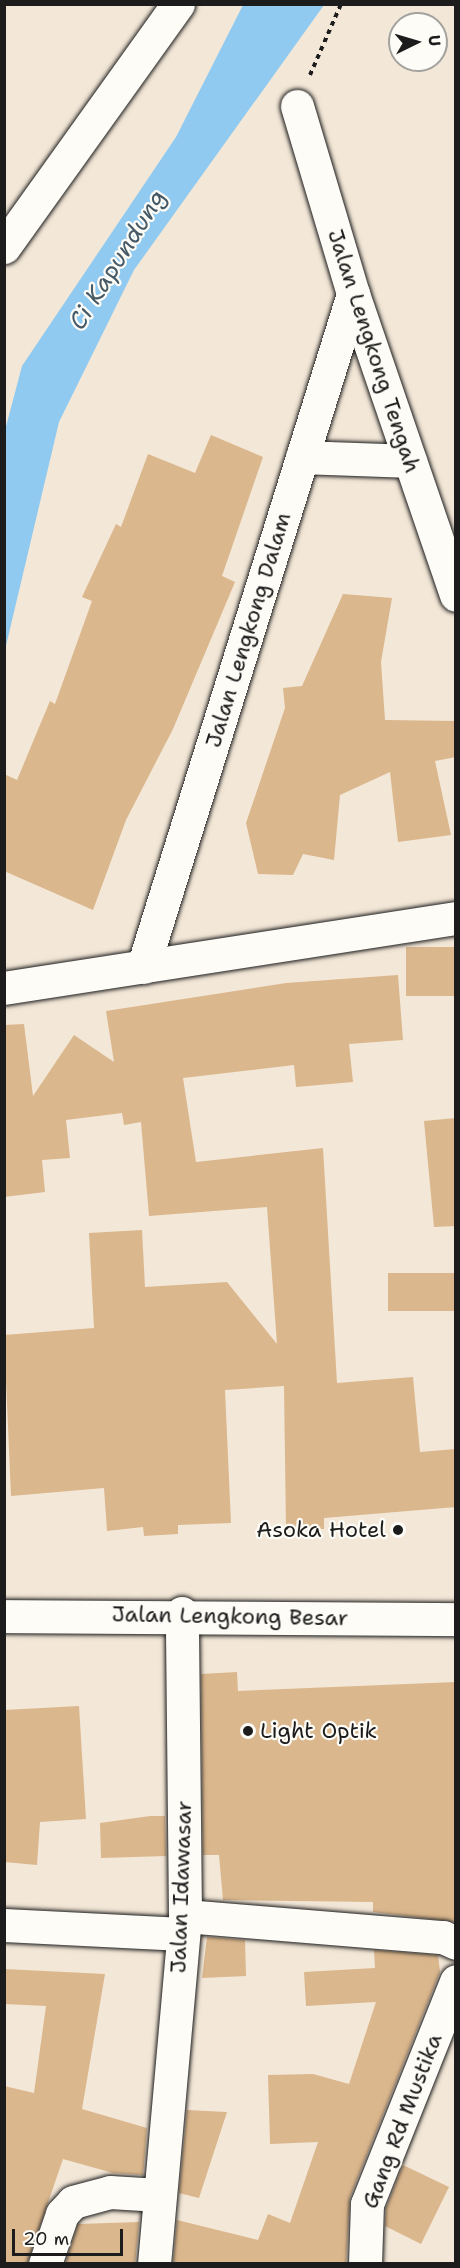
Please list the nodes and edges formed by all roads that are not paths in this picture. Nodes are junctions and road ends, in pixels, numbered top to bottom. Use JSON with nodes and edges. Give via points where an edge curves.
{"nodes":[{"id":1,"x":178,"y":4,"type":"edge"},
{"id":2,"x":297,"y":106,"type":"road end"},
{"id":3,"x":4,"y":247,"type":"edge"},
{"id":4,"x":353,"y":294,"type":"junction"},
{"id":5,"x":302,"y":458,"type":"junction"},
{"id":6,"x":410,"y":461,"type":"junction"},
{"id":7,"x":456,"y":595,"type":"edge"},
{"id":8,"x":456,"y":918,"type":"edge"},
{"id":9,"x":143,"y":967,"type":"junction"},
{"id":10,"x":4,"y":988,"type":"edge"},
{"id":11,"x":182,"y":1613,"type":"junction"},
{"id":12,"x":4,"y":1616,"type":"edge"},
{"id":13,"x":456,"y":1619,"type":"edge"},
{"id":14,"x":4,"y":1925,"type":"edge"},
{"id":15,"x":184,"y":1925,"type":"junction"},
{"id":16,"x":456,"y":1943,"type":"edge"},
{"id":17,"x":456,"y":1981,"type":"edge"},
{"id":18,"x":159,"y":2195,"type":"junction"},
{"id":19,"x":45,"y":2264,"type":"edge"},
{"id":20,"x":154,"y":2264,"type":"edge"},
{"id":21,"x":365,"y":2264,"type":"edge"}],
"edges":[{"from":1,"to":3,"type":"street"},
{"from":2,"to":4,"type":"street","name":"Jalan Lengkong Tengah"},
{"from":4,"to":5,"type":"street","name":"Jalan Lengkong Dalam"},
{"from":4,"to":6,"type":"street","name":"Jalan Lengkong Tengah"},
{"from":5,"to":6,"type":"street"},
{"from":5,"to":9,"type":"street","name":"Jalan Lengkong Dalam"},
{"from":6,"to":7,"type":"street","name":"Jalan Lengkong Tengah"},
{"from":8,"to":9,"type":"street"},
{"from":9,"to":10,"type":"street"},
{"from":11,"to":12,"type":"street","name":"Jalan Lengkong Besar"},
{"from":11,"to":13,"type":"street","name":"Jalan Lengkong Besar"},
{"from":11,"to":15,"type":"street","name":"Jalan Idawasar"},
{"from":14,"to":15,"type":"street"},
{"from":15,"to":16,"type":"street","via":[[443,1936]]},
{"from":15,"to":18,"type":"street","name":"Jalan Idawasar"},
{"from":17,"to":21,"type":"street","name":"Gang Rd Mustika","via":[[367,2204]]},
{"from":18,"to":19,"type":"street","via":[[110,2192],[74,2202],[62,2214]]},
{"from":18,"to":20,"type":"street","name":"Jalan Idawasar"}]}
